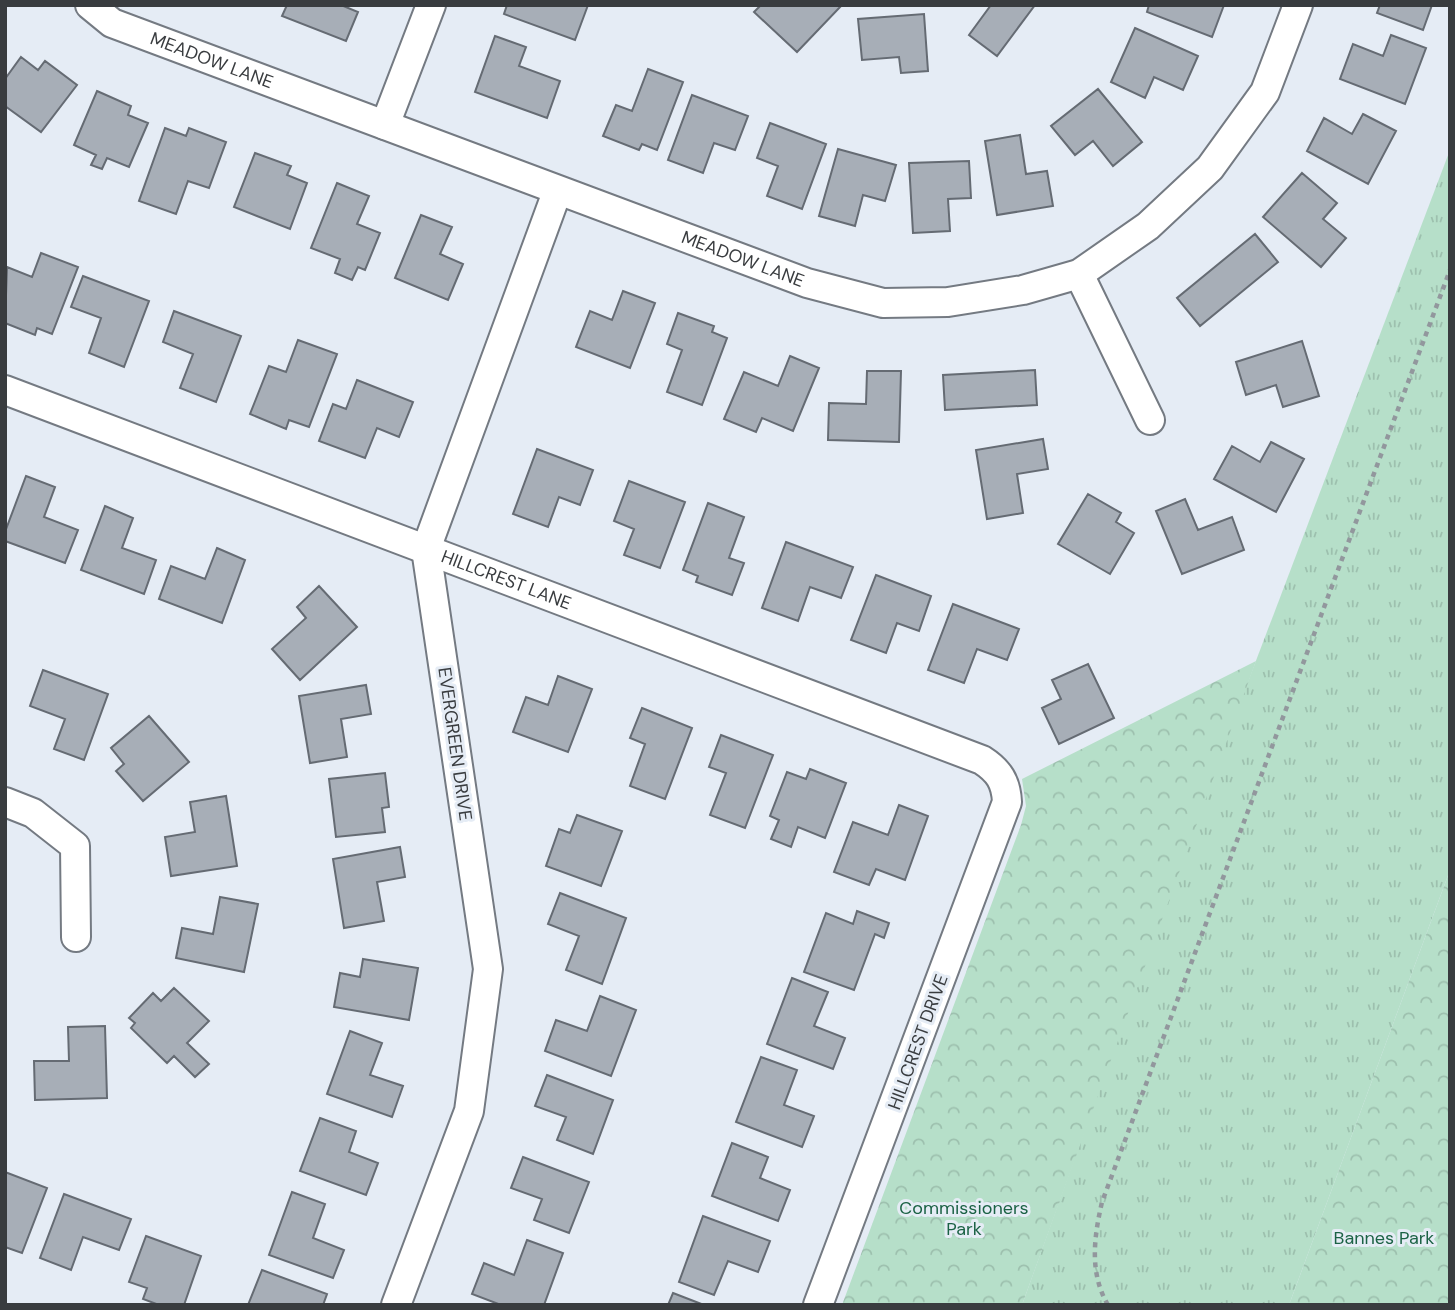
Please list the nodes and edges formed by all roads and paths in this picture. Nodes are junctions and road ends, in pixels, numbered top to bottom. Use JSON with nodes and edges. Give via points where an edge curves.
{"nodes":[{"id":1,"x":90,"y":5,"type":"edge"},
{"id":2,"x":431,"y":5,"type":"edge"},
{"id":3,"x":1298,"y":5,"type":"edge"},
{"id":4,"x":386,"y":125,"type":"junction"},
{"id":5,"x":557,"y":192,"type":"junction"},
{"id":6,"x":1450,"y":270,"type":"edge"},
{"id":7,"x":1079,"y":274,"type":"junction"},
{"id":8,"x":5,"y":390,"type":"edge"},
{"id":9,"x":1150,"y":420,"type":"dead end"},
{"id":10,"x":426,"y":548,"type":"junction"},
{"id":11,"x":1002,"y":777,"type":"joint"},
{"id":12,"x":5,"y":802,"type":"edge"},
{"id":13,"x":76,"y":937,"type":"dead end"},
{"id":14,"x":396,"y":1305,"type":"edge"},
{"id":15,"x":818,"y":1305,"type":"edge"},
{"id":16,"x":1108,"y":1305,"type":"edge"}],
"edges":[{"from":1,"to":4,"type":"street","name":"MEADOW LANE","via":[[112,23]]},
{"from":2,"to":4,"type":"street"},
{"from":3,"to":7,"type":"street","name":"MEADOW LANE","via":[[1265,92],[1210,168],[1149,226]]},
{"from":4,"to":5,"type":"street","name":"MEADOW LANE"},
{"from":5,"to":7,"type":"street","name":"MEADOW LANE","via":[[807,284],[883,303],[948,302]]},
{"from":5,"to":10,"type":"street","name":"EVERGREEN DRIVE"},
{"from":6,"to":16,"type":"path","via":[[1102,1202],[1095,1260]]},
{"from":7,"to":9,"type":"street"},
{"from":8,"to":10,"type":"street","name":"HILLCREST LANE"},
{"from":10,"to":11,"type":"street","name":"HILLCREST LANE","via":[[982,760]]},
{"from":10,"to":14,"type":"street","name":"EVERGREEN DRIVE","via":[[488,969],[469,1111]]},
{"from":11,"to":15,"type":"street","name":"HILLCREST DRIVE","via":[[1007,803]]},
{"from":12,"to":13,"type":"street","via":[[33,813],[75,846]]}]}
